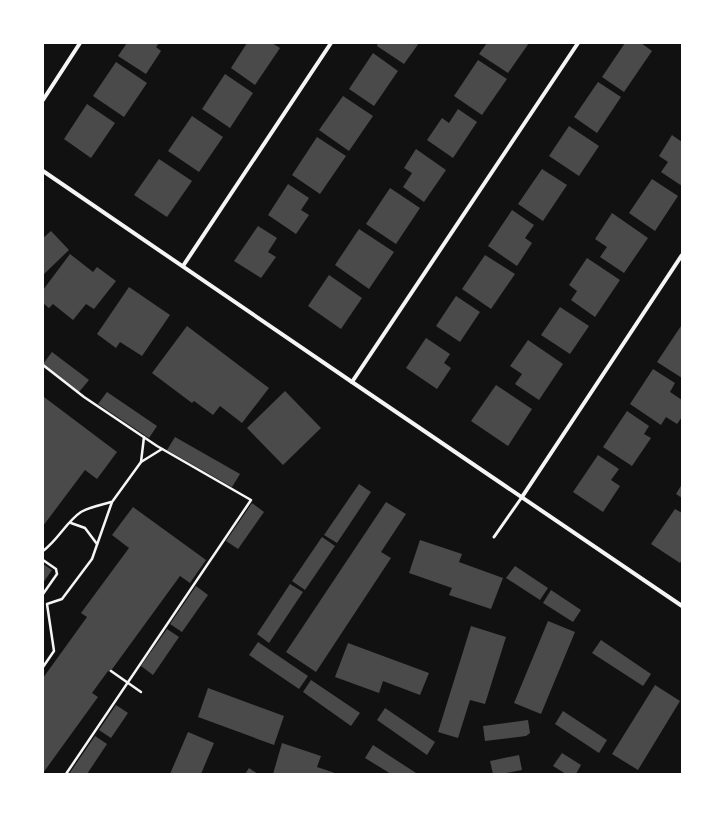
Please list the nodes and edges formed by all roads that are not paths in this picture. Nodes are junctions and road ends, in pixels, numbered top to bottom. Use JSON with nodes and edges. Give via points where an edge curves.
{"nodes":[{"id":1,"x":80,"y":43,"type":"edge"},
{"id":2,"x":331,"y":43,"type":"edge"},
{"id":3,"x":578,"y":43,"type":"edge"},
{"id":4,"x":43,"y":100,"type":"edge"},
{"id":5,"x":43,"y":171,"type":"edge"},
{"id":6,"x":682,"y":255,"type":"edge"},
{"id":7,"x":182,"y":266,"type":"junction"},
{"id":8,"x":352,"y":382,"type":"junction"},
{"id":9,"x":522,"y":497,"type":"junction"},
{"id":10,"x":494,"y":537,"type":"dead end"},
{"id":11,"x":682,"y":606,"type":"edge"}],
"edges":[{"from":1,"to":4,"type":"street"},
{"from":2,"to":7,"type":"street"},
{"from":3,"to":8,"type":"street"},
{"from":5,"to":7,"type":"street"},
{"from":6,"to":9,"type":"street"},
{"from":7,"to":8,"type":"street"},
{"from":8,"to":9,"type":"street"},
{"from":9,"to":10,"type":"lane"},
{"from":9,"to":11,"type":"street"}]}
